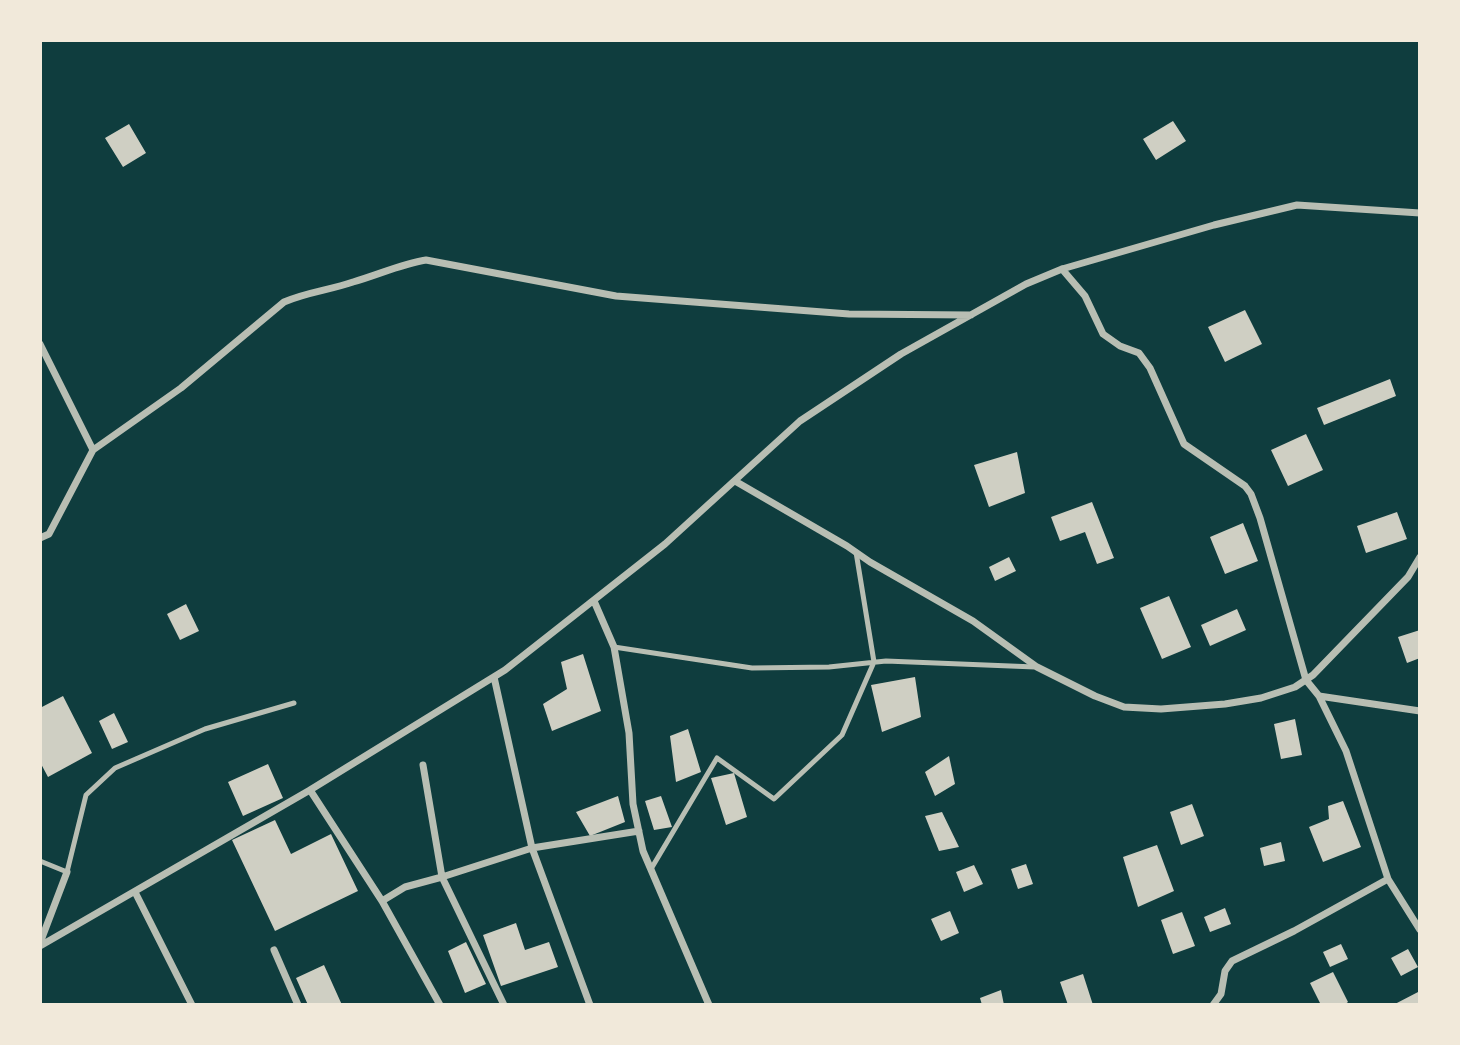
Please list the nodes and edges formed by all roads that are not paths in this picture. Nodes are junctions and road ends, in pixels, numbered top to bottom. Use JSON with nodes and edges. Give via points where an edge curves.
{"nodes":[{"id":1,"x":1420,"y":214,"type":"edge"},
{"id":2,"x":1062,"y":269,"type":"junction"},
{"id":3,"x":971,"y":315,"type":"junction"},
{"id":4,"x":40,"y":344,"type":"edge"},
{"id":5,"x":93,"y":450,"type":"junction"},
{"id":6,"x":735,"y":481,"type":"junction"},
{"id":7,"x":40,"y":538,"type":"edge"},
{"id":8,"x":856,"y":552,"type":"junction"},
{"id":9,"x":1420,"y":557,"type":"edge"},
{"id":10,"x":594,"y":601,"type":"junction"},
{"id":11,"x":614,"y":647,"type":"junction"},
{"id":12,"x":874,"y":662,"type":"junction"},
{"id":13,"x":1037,"y":667,"type":"junction"},
{"id":14,"x":494,"y":677,"type":"junction"},
{"id":15,"x":1306,"y":680,"type":"junction"},
{"id":16,"x":1319,"y":696,"type":"junction"},
{"id":17,"x":294,"y":703,"type":"dead end"},
{"id":18,"x":1420,"y":711,"type":"edge"},
{"id":19,"x":423,"y":765,"type":"dead end"},
{"id":20,"x":310,"y":790,"type":"junction"},
{"id":21,"x":639,"y":831,"type":"junction"},
{"id":22,"x":532,"y":848,"type":"junction"},
{"id":23,"x":40,"y":860,"type":"edge"},
{"id":24,"x":651,"y":869,"type":"junction"},
{"id":25,"x":67,"y":872,"type":"junction"},
{"id":26,"x":442,"y":877,"type":"junction"},
{"id":27,"x":1388,"y":879,"type":"junction"},
{"id":28,"x":135,"y":892,"type":"junction"},
{"id":29,"x":382,"y":901,"type":"junction"},
{"id":30,"x":1420,"y":930,"type":"edge"},
{"id":31,"x":40,"y":945,"type":"edge"},
{"id":32,"x":274,"y":950,"type":"dead end"},
{"id":33,"x":191,"y":1005,"type":"edge"},
{"id":34,"x":298,"y":1005,"type":"edge"},
{"id":35,"x":440,"y":1005,"type":"edge"},
{"id":36,"x":504,"y":1005,"type":"edge"},
{"id":37,"x":590,"y":1005,"type":"edge"},
{"id":38,"x":709,"y":1005,"type":"edge"},
{"id":39,"x":1213,"y":1005,"type":"edge"}],
"edges":[{"from":1,"to":2,"type":"street","via":[[1297,205]]},
{"from":2,"to":3,"type":"street"},
{"from":2,"to":15,"type":"street","via":[[1085,296],[1103,334],[1139,353],[1150,368],[1184,444],[1251,494]]},
{"from":3,"to":5,"type":"street","via":[[849,314],[616,296],[426,260],[284,302],[181,388]]},
{"from":3,"to":6,"type":"street","via":[[901,354],[800,421]]},
{"from":4,"to":5,"type":"street"},
{"from":5,"to":7,"type":"street","via":[[48,534]]},
{"from":6,"to":8,"type":"street"},
{"from":6,"to":10,"type":"street"},
{"from":8,"to":12,"type":"lane"},
{"from":8,"to":13,"type":"street","via":[[973,621]]},
{"from":9,"to":15,"type":"street","via":[[1408,577]]},
{"from":10,"to":11,"type":"street"},
{"from":10,"to":14,"type":"street"},
{"from":11,"to":12,"type":"lane","via":[[752,668]]},
{"from":11,"to":21,"type":"street"},
{"from":12,"to":13,"type":"lane"},
{"from":12,"to":24,"type":"lane","via":[[842,735],[774,799],[717,758]]},
{"from":13,"to":15,"type":"street","via":[[1124,707],[1161,709],[1261,698]]},
{"from":14,"to":20,"type":"street"},
{"from":14,"to":22,"type":"street"},
{"from":15,"to":16,"type":"street"},
{"from":16,"to":18,"type":"street"},
{"from":16,"to":27,"type":"street","via":[[1346,751]]},
{"from":17,"to":25,"type":"lane","via":[[205,729],[115,768],[86,795]]},
{"from":19,"to":26,"type":"street"},
{"from":20,"to":28,"type":"street"},
{"from":20,"to":29,"type":"street"},
{"from":21,"to":22,"type":"street"},
{"from":21,"to":24,"type":"street"},
{"from":22,"to":26,"type":"street"},
{"from":22,"to":37,"type":"street"},
{"from":23,"to":25,"type":"lane"},
{"from":24,"to":38,"type":"street"},
{"from":25,"to":31,"type":"street"},
{"from":26,"to":29,"type":"street","via":[[405,887]]},
{"from":26,"to":36,"type":"street"},
{"from":27,"to":30,"type":"street"},
{"from":27,"to":39,"type":"street","via":[[1232,961]]},
{"from":28,"to":31,"type":"street"},
{"from":28,"to":33,"type":"street"},
{"from":29,"to":35,"type":"street"},
{"from":32,"to":34,"type":"street"}]}
